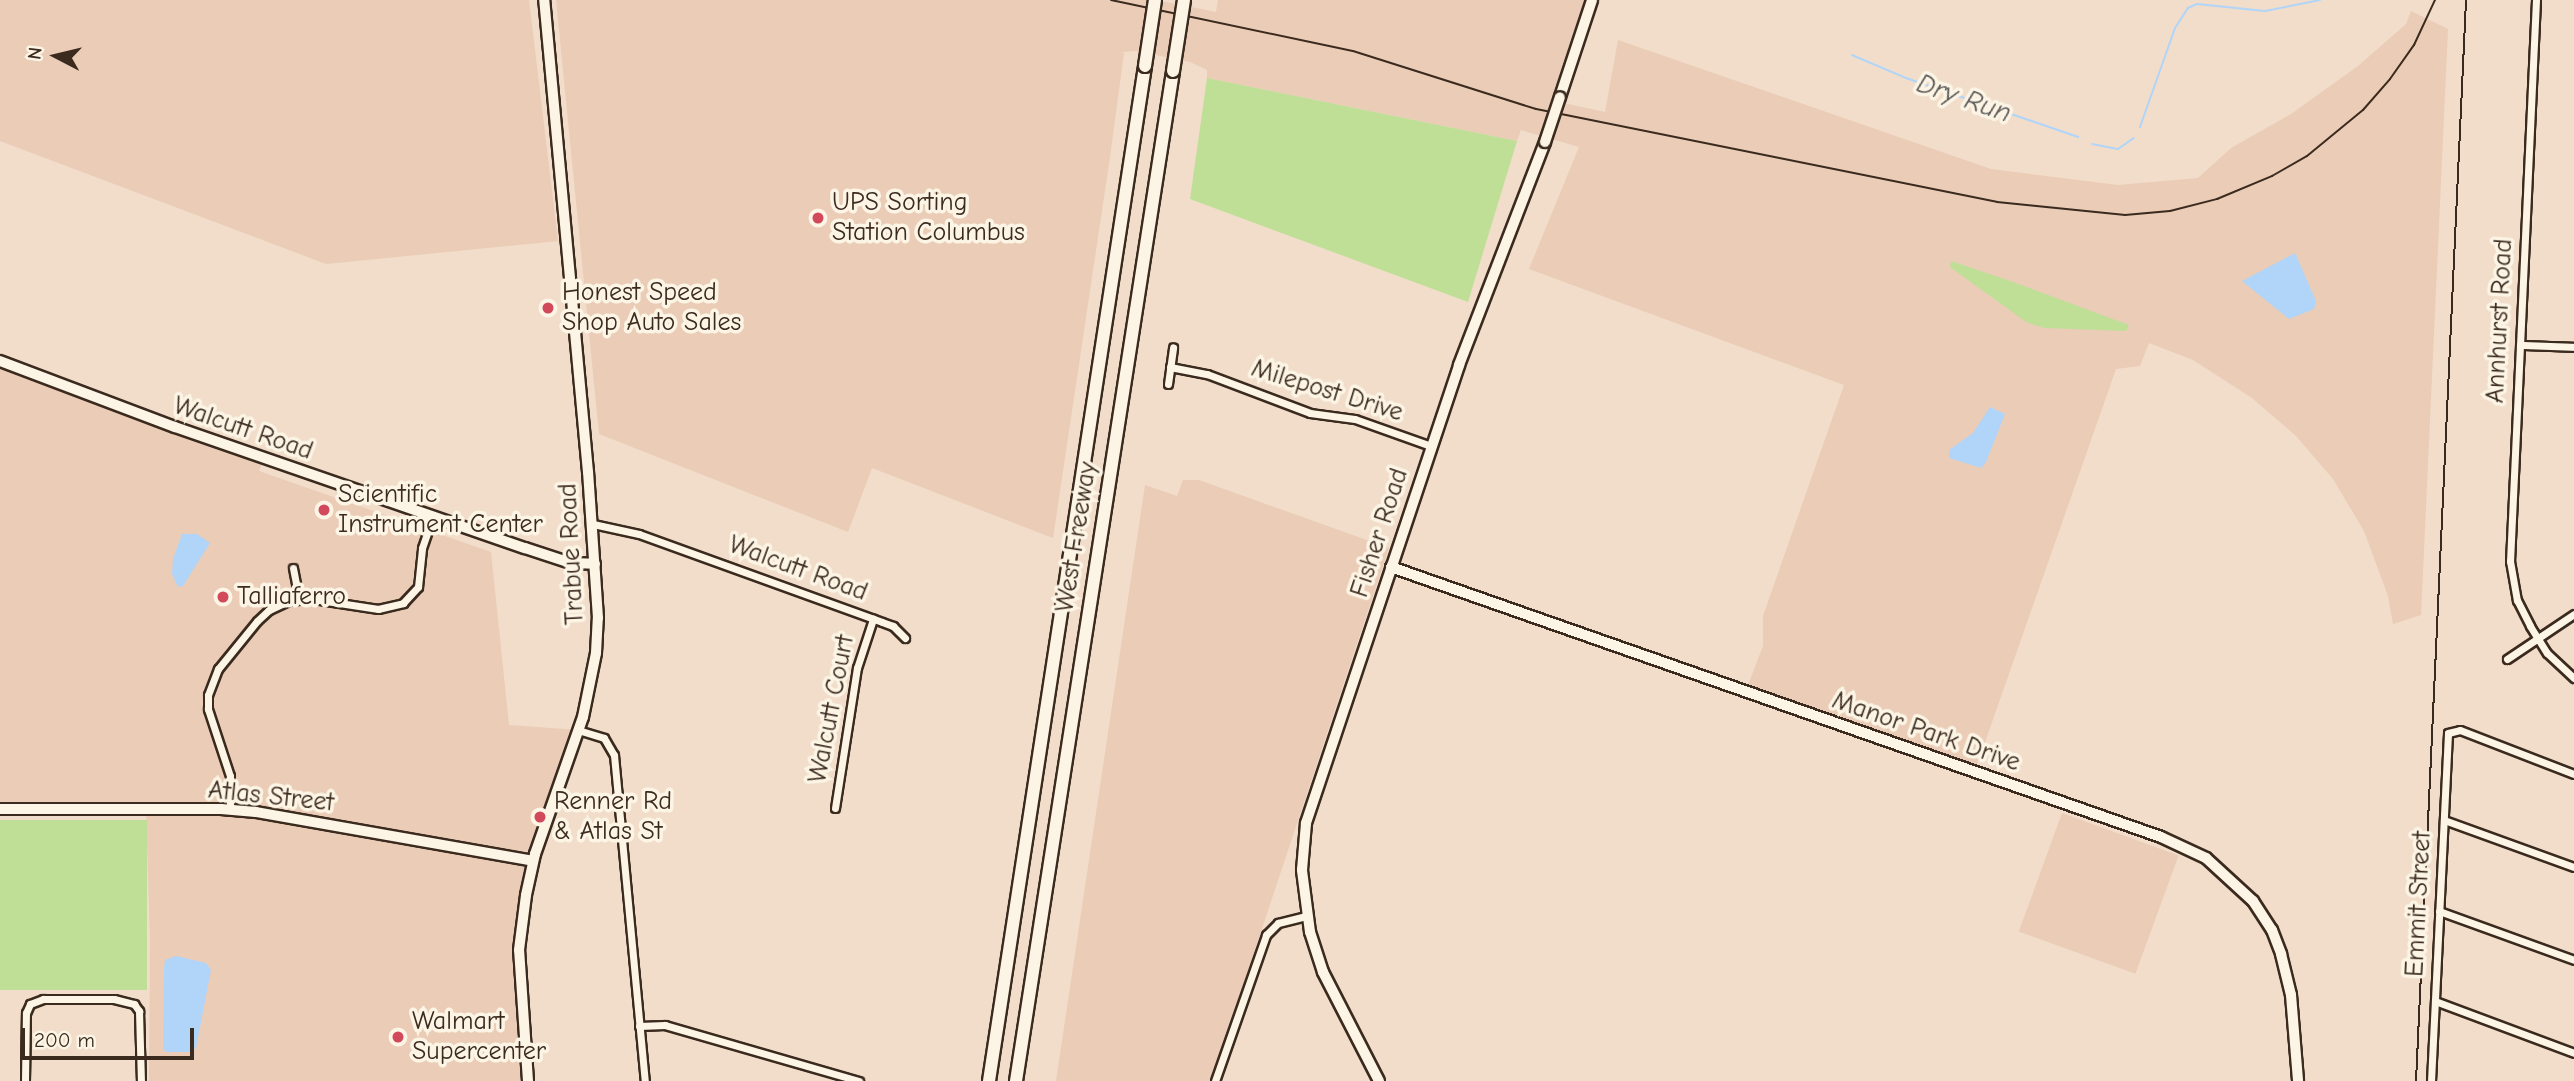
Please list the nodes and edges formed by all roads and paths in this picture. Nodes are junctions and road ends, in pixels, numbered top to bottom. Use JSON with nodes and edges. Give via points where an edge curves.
{"nodes":[{"id":1,"x":544,"y":0,"type":"edge"},
{"id":2,"x":1156,"y":0,"type":"edge"},
{"id":3,"x":1184,"y":0,"type":"edge"},
{"id":4,"x":1592,"y":0,"type":"edge"},
{"id":5,"x":2536,"y":0,"type":"edge"},
{"id":6,"x":2520,"y":345,"type":"junction"},
{"id":7,"x":1173,"y":347,"type":"dead end"},
{"id":8,"x":2574,"y":347,"type":"edge"},
{"id":9,"x":0,"y":361,"type":"edge"},
{"id":10,"x":1170,"y":367,"type":"junction"},
{"id":11,"x":1168,"y":384,"type":"dead end"},
{"id":12,"x":1431,"y":446,"type":"junction"},
{"id":13,"x":1082,"y":474,"type":"junction"},
{"id":14,"x":433,"y":516,"type":"junction"},
{"id":15,"x":593,"y":524,"type":"junction"},
{"id":16,"x":595,"y":564,"type":"junction"},
{"id":17,"x":1391,"y":567,"type":"junction"},
{"id":18,"x":293,"y":568,"type":"dead end"},
{"id":19,"x":299,"y":599,"type":"junction"},
{"id":20,"x":2574,"y":614,"type":"edge"},
{"id":21,"x":873,"y":619,"type":"junction"},
{"id":22,"x":905,"y":638,"type":"dead end"},
{"id":23,"x":2537,"y":639,"type":"junction"},
{"id":24,"x":2507,"y":659,"type":"dead end"},
{"id":25,"x":2574,"y":678,"type":"edge"},
{"id":26,"x":578,"y":730,"type":"junction"},
{"id":27,"x":2574,"y":774,"type":"edge"},
{"id":28,"x":835,"y":808,"type":"dead end"},
{"id":29,"x":0,"y":809,"type":"edge"},
{"id":30,"x":230,"y":810,"type":"junction"},
{"id":31,"x":2444,"y":820,"type":"junction"},
{"id":32,"x":533,"y":861,"type":"junction"},
{"id":33,"x":2574,"y":867,"type":"edge"},
{"id":34,"x":2439,"y":911,"type":"junction"},
{"id":35,"x":1307,"y":916,"type":"junction"},
{"id":36,"x":2574,"y":960,"type":"edge"},
{"id":37,"x":2435,"y":1001,"type":"junction"},
{"id":38,"x":639,"y":1026,"type":"junction"},
{"id":39,"x":1023,"y":1033,"type":"junction"},
{"id":40,"x":2574,"y":1053,"type":"edge"},
{"id":41,"x":25,"y":1081,"type":"edge"},
{"id":42,"x":141,"y":1081,"type":"edge"},
{"id":43,"x":528,"y":1081,"type":"edge"},
{"id":44,"x":645,"y":1081,"type":"edge"},
{"id":45,"x":859,"y":1081,"type":"edge"},
{"id":46,"x":982,"y":1081,"type":"edge"},
{"id":47,"x":989,"y":1081,"type":"edge"},
{"id":48,"x":1016,"y":1081,"type":"edge"},
{"id":49,"x":1025,"y":1081,"type":"edge"},
{"id":50,"x":1215,"y":1081,"type":"edge"},
{"id":51,"x":1379,"y":1081,"type":"edge"},
{"id":52,"x":2298,"y":1081,"type":"edge"},
{"id":53,"x":2431,"y":1081,"type":"edge"}],
"edges":[{"from":1,"to":15,"type":"street","name":"Trabue Road"},
{"from":2,"to":13,"type":"highway","name":"West Freeway","bridge":true},
{"from":3,"to":39,"type":"highway","name":"West Freeway","bridge":true},
{"from":4,"to":12,"type":"street","name":"Fisher Road","bridge":true,"via":[[1545,142]]},
{"from":5,"to":6,"type":"street","name":"Annhurst Road"},
{"from":6,"to":8,"type":"street"},
{"from":6,"to":23,"type":"street","name":"Annhurst Road","via":[[2510,561],[2517,600]]},
{"from":7,"to":10,"type":"street"},
{"from":9,"to":14,"type":"street","name":"Walcutt Road"},
{"from":10,"to":11,"type":"street"},
{"from":10,"to":12,"type":"street","name":"Milepost Drive","via":[[1207,374],[1317,414],[1355,419]]},
{"from":12,"to":17,"type":"street","name":"Fisher Road"},
{"from":13,"to":46,"type":"highway","via":[[1066,546]]},
{"from":13,"to":47,"type":"highway","name":"West Freeway"},
{"from":14,"to":16,"type":"street","name":"Walcutt Road","via":[[571,563]]},
{"from":14,"to":19,"type":"street","via":[[422,548],[418,587],[402,603],[378,609]]},
{"from":15,"to":16,"type":"street","name":"Trabue Road"},
{"from":15,"to":21,"type":"street","name":"Walcutt Road","via":[[639,534]]},
{"from":16,"to":26,"type":"street","name":"Trabue Road","via":[[596,653]]},
{"from":17,"to":35,"type":"street","name":"Fisher Road","via":[[1309,809],[1302,870]]},
{"from":17,"to":52,"type":"street","name":"Manor Park Drive","via":[[2161,837],[2206,858],[2253,901],[2272,930],[2291,995]]},
{"from":18,"to":19,"type":"street"},
{"from":19,"to":30,"type":"street","via":[[269,610],[257,621],[212,681],[208,709],[230,776]]},
{"from":20,"to":23,"type":"street"},
{"from":21,"to":22,"type":"street","name":"Walcutt Road","via":[[893,626]]},
{"from":21,"to":28,"type":"street","name":"Walcutt Court","via":[[857,668]]},
{"from":23,"to":24,"type":"street"},
{"from":23,"to":25,"type":"street","name":"Annhurst Road"},
{"from":26,"to":32,"type":"street","name":"Trabue Road"},
{"from":26,"to":38,"type":"street","via":[[604,738],[614,755]]},
{"from":27,"to":31,"type":"street","name":"Emmit Street","via":[[2451,730],[2446,740]]},
{"from":29,"to":30,"type":"street","name":"Atlas Street"},
{"from":30,"to":32,"type":"street","name":"Atlas Street"},
{"from":31,"to":33,"type":"street"},
{"from":31,"to":34,"type":"street","name":"Emmit Street"},
{"from":32,"to":43,"type":"street","name":"Trabue Road","via":[[519,950]]},
{"from":34,"to":36,"type":"street"},
{"from":34,"to":37,"type":"street","name":"Emmit Street"},
{"from":35,"to":50,"type":"street","via":[[1278,923],[1266,935]]},
{"from":35,"to":51,"type":"street","name":"Fisher Road","via":[[1323,972]]},
{"from":37,"to":40,"type":"street"},
{"from":37,"to":53,"type":"street","name":"Emmit Street"},
{"from":38,"to":44,"type":"street"},
{"from":38,"to":45,"type":"street","via":[[665,1025]]},
{"from":39,"to":48,"type":"highway","name":"West Freeway"},
{"from":39,"to":49,"type":"highway"},
{"from":41,"to":42,"type":"street","via":[[30,1004],[43,999],[114,999],[139,1010]]}]}
